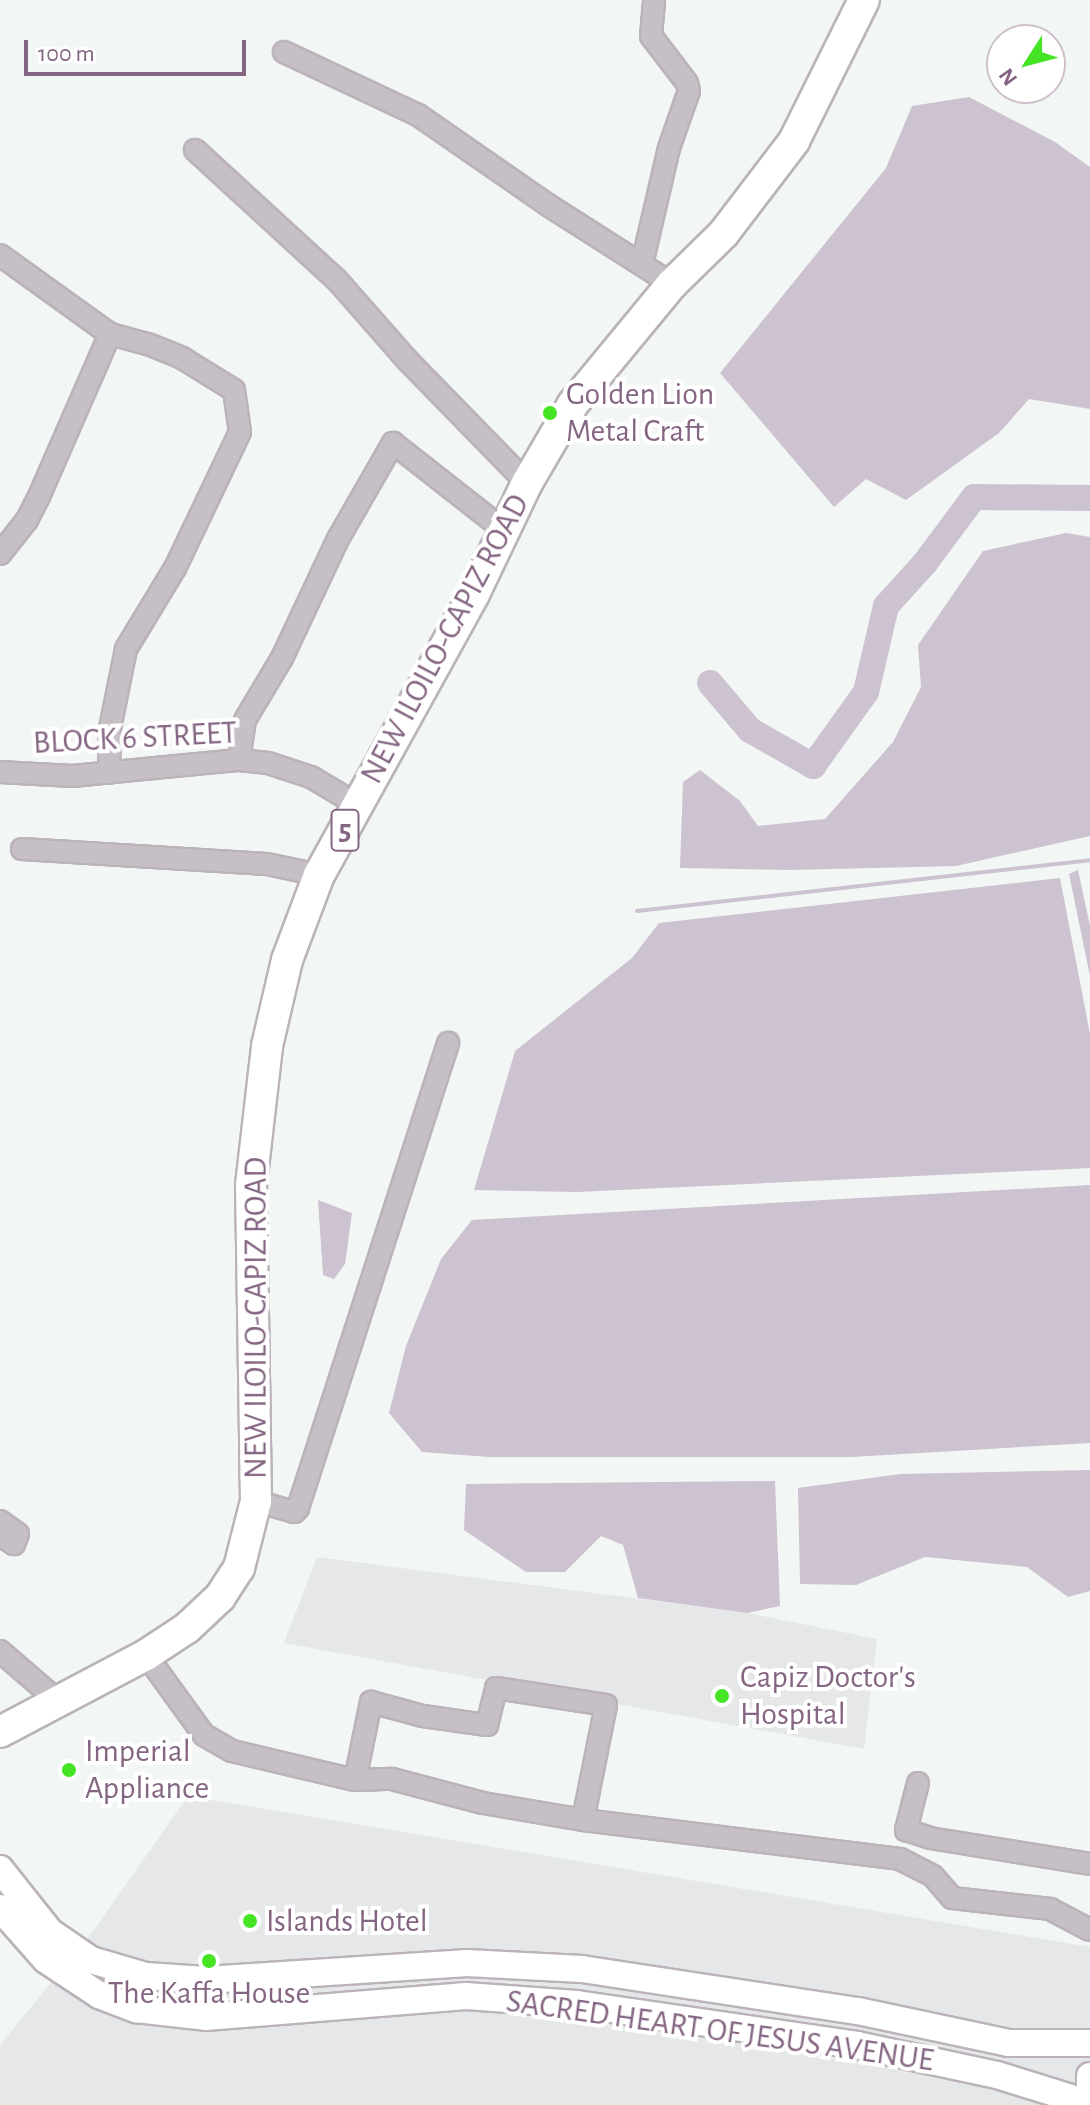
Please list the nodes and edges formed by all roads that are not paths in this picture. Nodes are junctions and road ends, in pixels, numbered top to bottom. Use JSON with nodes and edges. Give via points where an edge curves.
{"nodes":[{"id":1,"x":654,"y":0,"type":"edge"},
{"id":2,"x":864,"y":0,"type":"edge"},
{"id":3,"x":284,"y":52,"type":"dead end"},
{"id":4,"x":195,"y":150,"type":"dead end"},
{"id":5,"x":2,"y":257,"type":"edge"},
{"id":6,"x":642,"y":264,"type":"junction"},
{"id":7,"x":0,"y":280,"type":"edge"},
{"id":8,"x":672,"y":284,"type":"junction"},
{"id":9,"x":110,"y":334,"type":"junction"},
{"id":10,"x":527,"y":483,"type":"junction"},
{"id":11,"x":504,"y":530,"type":"junction"},
{"id":12,"x":0,"y":554,"type":"edge"},
{"id":13,"x":239,"y":760,"type":"junction"},
{"id":14,"x":0,"y":772,"type":"edge"},
{"id":15,"x":109,"y":773,"type":"junction"},
{"id":16,"x":358,"y":805,"type":"junction"},
{"id":17,"x":22,"y":849,"type":"dead end"},
{"id":18,"x":319,"y":875,"type":"junction"},
{"id":19,"x":448,"y":1043,"type":"dead end"},
{"id":20,"x":256,"y":1501,"type":"junction"},
{"id":21,"x":0,"y":1521,"type":"edge"},
{"id":22,"x":0,"y":1535,"type":"edge"},
{"id":23,"x":0,"y":1651,"type":"edge"},
{"id":24,"x":146,"y":1655,"type":"junction"},
{"id":25,"x":58,"y":1701,"type":"junction"},
{"id":26,"x":0,"y":1732,"type":"edge"},
{"id":27,"x":355,"y":1780,"type":"junction"},
{"id":28,"x":918,"y":1783,"type":"dead end"},
{"id":29,"x":583,"y":1820,"type":"junction"},
{"id":30,"x":906,"y":1830,"type":"junction"},
{"id":31,"x":900,"y":1859,"type":"junction"},
{"id":32,"x":1090,"y":1864,"type":"edge"},
{"id":33,"x":0,"y":1869,"type":"edge"},
{"id":34,"x":16,"y":1917,"type":"edge"},
{"id":35,"x":1090,"y":1930,"type":"edge"},
{"id":36,"x":350,"y":1972,"type":"junction"},
{"id":37,"x":171,"y":1979,"type":"junction"},
{"id":38,"x":353,"y":2004,"type":"junction"},
{"id":39,"x":172,"y":2013,"type":"junction"},
{"id":40,"x":1090,"y":2043,"type":"edge"},
{"id":41,"x":1090,"y":2076,"type":"edge"},
{"id":42,"x":1090,"y":2086,"type":"edge"},
{"id":43,"x":1090,"y":2104,"type":"edge"}],
"edges":[{"from":1,"to":6,"type":"street","via":[[651,36],[689,91],[669,148]]},
{"from":2,"to":8,"type":"highway","name":"NEW ILOILO-CAPIZ ROAD","number":"5","via":[[794,141],[724,233]]},
{"from":3,"to":6,"type":"street","via":[[418,115]]},
{"from":4,"to":10,"type":"street","via":[[336,279]]},
{"from":5,"to":7,"type":"street"},
{"from":5,"to":9,"type":"street"},
{"from":6,"to":8,"type":"street"},
{"from":8,"to":10,"type":"highway","name":"NEW ILOILO-CAPIZ ROAD","number":"5","via":[[573,404]]},
{"from":9,"to":12,"type":"street","via":[[40,494]]},
{"from":9,"to":15,"type":"street","via":[[182,358],[234,390],[240,432],[175,568],[126,649],[110,728]]},
{"from":10,"to":11,"type":"highway","name":"NEW ILOILO-CAPIZ ROAD","number":"5"},
{"from":11,"to":13,"type":"street","via":[[393,443],[245,720]]},
{"from":11,"to":16,"type":"highway","name":"NEW ILOILO-CAPIZ ROAD","number":"5"},
{"from":13,"to":15,"type":"street","name":"BLOCK 6 STREET"},
{"from":13,"to":16,"type":"street","name":"BLOCK 6 STREET","via":[[311,777]]},
{"from":14,"to":15,"type":"street","name":"BLOCK 6 STREET"},
{"from":16,"to":18,"type":"highway","name":"NEW ILOILO-CAPIZ ROAD","number":"5"},
{"from":17,"to":18,"type":"street","via":[[267,864]]},
{"from":18,"to":20,"type":"highway","name":"NEW ILOILO-CAPIZ ROAD","number":"5","via":[[287,960],[267,1046],[251,1185]]},
{"from":19,"to":20,"type":"street","via":[[298,1508],[294,1512]]},
{"from":20,"to":24,"type":"highway","name":"NEW ILOILO-CAPIZ ROAD","number":"5","via":[[239,1568],[220,1597],[187,1628]]},
{"from":21,"to":22,"type":"street","via":[[18,1534],[14,1544]]},
{"from":23,"to":25,"type":"street"},
{"from":24,"to":25,"type":"highway","name":"NEW ILOILO-CAPIZ ROAD","number":"5"},
{"from":24,"to":27,"type":"street","via":[[204,1735],[232,1751]]},
{"from":25,"to":26,"type":"highway","number":"5"},
{"from":27,"to":29,"type":"street","via":[[392,1779],[483,1803]]},
{"from":27,"to":29,"type":"street","via":[[371,1702],[487,1725],[496,1688],[606,1705]]},
{"from":28,"to":30,"type":"street"},
{"from":29,"to":31,"type":"street"},
{"from":30,"to":31,"type":"street"},
{"from":30,"to":32,"type":"street"},
{"from":31,"to":35,"type":"street","via":[[933,1876],[952,1898],[1050,1909]]},
{"from":33,"to":34,"type":"main road","name":"SACRED HEART OF JESUS AVENUE"},
{"from":34,"to":37,"type":"main road","name":"SACRED HEART OF JESUS AVENUE","via":[[111,1968]]},
{"from":34,"to":39,"type":"main road","name":"SACRED HEART OF JESUS AVENUE","via":[[46,1960],[99,1995],[136,2009]]},
{"from":36,"to":37,"type":"main road","name":"SACRED HEART OF JESUS AVENUE"},
{"from":36,"to":38,"type":"main road"},
{"from":36,"to":40,"type":"main road","name":"SACRED HEART OF JESUS AVENUE","via":[[467,1963],[582,1969],[858,2011],[1008,2043]]},
{"from":37,"to":39,"type":"main road"},
{"from":38,"to":39,"type":"main road","name":"SACRED HEART OF JESUS AVENUE","via":[[206,2017]]},
{"from":38,"to":43,"type":"main road","name":"SACRED HEART OF JESUS AVENUE","via":[[466,1996],[577,2004],[857,2045],[997,2075]]},
{"from":41,"to":42,"type":"main road"}]}
